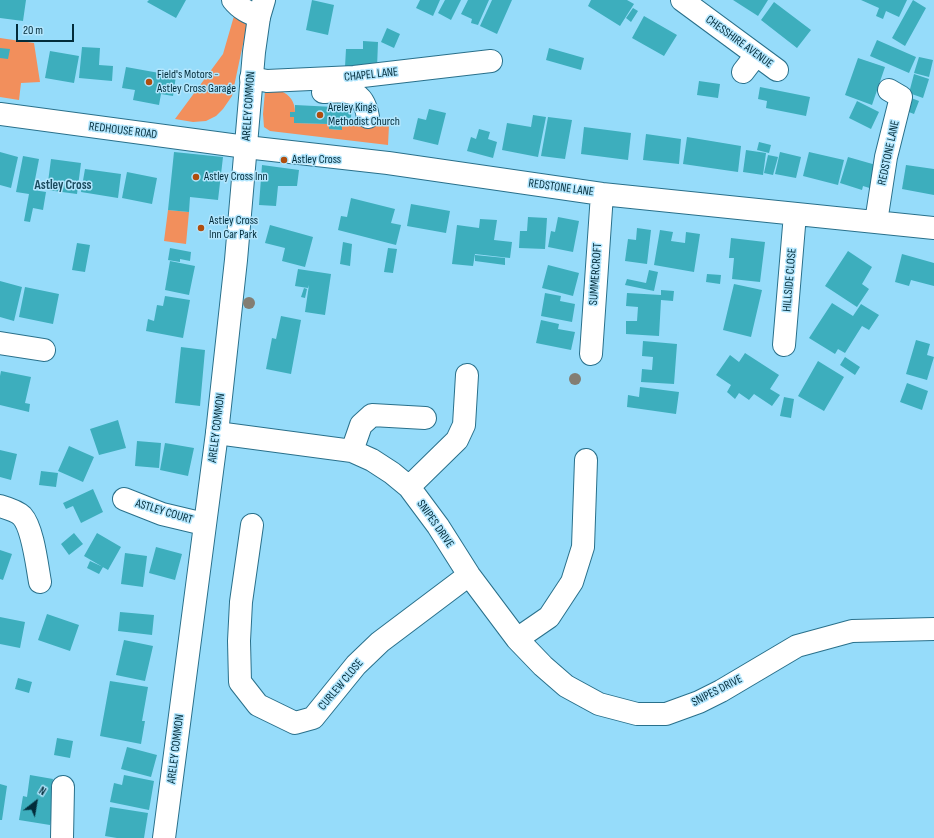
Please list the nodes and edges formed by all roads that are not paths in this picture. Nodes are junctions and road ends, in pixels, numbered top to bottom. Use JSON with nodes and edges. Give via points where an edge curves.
{"nodes":[{"id":1,"x":233,"y":0,"type":"edge"},
{"id":2,"x":682,"y":0,"type":"edge"},
{"id":3,"x":261,"y":8,"type":"edge"},
{"id":4,"x":756,"y":55,"type":"junction"},
{"id":5,"x":491,"y":61,"type":"dead end"},
{"id":6,"x":777,"y":70,"type":"dead end"},
{"id":7,"x":743,"y":72,"type":"dead end"},
{"id":8,"x":251,"y":78,"type":"junction"},
{"id":9,"x":276,"y":80,"type":"junction"},
{"id":10,"x":889,"y":90,"type":"dead end"},
{"id":11,"x":0,"y":114,"type":"edge"},
{"id":12,"x":368,"y":117,"type":"dead end"},
{"id":13,"x":246,"y":148,"type":"junction"},
{"id":14,"x":602,"y":194,"type":"junction"},
{"id":15,"x":795,"y":214,"type":"junction"},
{"id":16,"x":876,"y":222,"type":"junction"},
{"id":17,"x":934,"y":228,"type":"edge"},
{"id":18,"x":0,"y":343,"type":"edge"},
{"id":19,"x":784,"y":345,"type":"dead end"},
{"id":20,"x":44,"y":350,"type":"dead end"},
{"id":21,"x":591,"y":354,"type":"dead end"},
{"id":22,"x":467,"y":376,"type":"dead end"},
{"id":23,"x":425,"y":418,"type":"dead end"},
{"id":24,"x":217,"y":433,"type":"junction"},
{"id":25,"x":352,"y":451,"type":"junction"},
{"id":26,"x":586,"y":460,"type":"dead end"},
{"id":27,"x":409,"y":487,"type":"junction"},
{"id":28,"x":124,"y":499,"type":"dead end"},
{"id":29,"x":0,"y":506,"type":"edge"},
{"id":30,"x":204,"y":524,"type":"junction"},
{"id":31,"x":252,"y":525,"type":"dead end"},
{"id":32,"x":469,"y":575,"type":"junction"},
{"id":33,"x":40,"y":582,"type":"dead end"},
{"id":34,"x":934,"y":629,"type":"edge"},
{"id":35,"x":517,"y":639,"type":"junction"},
{"id":36,"x":63,"y":787,"type":"dead end"},
{"id":37,"x":62,"y":838,"type":"edge"},
{"id":38,"x":164,"y":838,"type":"edge"}],
"edges":[{"from":1,"to":3,"type":"street","name":"ARELEY COMMON","via":[[247,12]]},
{"from":2,"to":4,"type":"street","name":"CHESSHIRE AVENUE"},
{"from":3,"to":8,"type":"street","name":"ARELEY COMMON"},
{"from":4,"to":6,"type":"street","name":"CHESSHIRE AVENUE"},
{"from":4,"to":7,"type":"street"},
{"from":5,"to":9,"type":"street","name":"CHAPEL LANE","via":[[354,77]]},
{"from":8,"to":9,"type":"street","name":"CHAPEL LANE"},
{"from":8,"to":13,"type":"street","name":"ARELEY COMMON"},
{"from":9,"to":12,"type":"street","via":[[281,92],[287,94],[346,91],[355,94],[366,106]]},
{"from":10,"to":16,"type":"street","name":"REDSTONE LANE","via":[[901,98],[886,157]]},
{"from":11,"to":13,"type":"street","name":"REDHOUSE ROAD"},
{"from":13,"to":14,"type":"street","name":"REDSTONE LANE","via":[[388,163]]},
{"from":13,"to":24,"type":"street","name":"ARELEY COMMON"},
{"from":14,"to":15,"type":"street","name":"REDSTONE LANE"},
{"from":14,"to":21,"type":"street","name":"SUMMERCROFT"},
{"from":15,"to":16,"type":"street","name":"REDSTONE LANE"},
{"from":15,"to":19,"type":"street","name":"HILLSIDE CLOSE"},
{"from":16,"to":17,"type":"street","name":"REDSTONE LANE"},
{"from":18,"to":20,"type":"street"},
{"from":22,"to":27,"type":"street","name":"SNIPES DRIVE","via":[[464,425],[457,440]]},
{"from":23,"to":25,"type":"street","via":[[372,415],[361,425]]},
{"from":24,"to":25,"type":"street","name":"SNIPES DRIVE"},
{"from":24,"to":30,"type":"street","name":"ARELEY COMMON"},
{"from":25,"to":27,"type":"street","name":"SNIPES DRIVE","via":[[372,460]]},
{"from":26,"to":35,"type":"street","via":[[583,547],[572,582],[549,616]]},
{"from":27,"to":32,"type":"street","name":"SNIPES DRIVE"},
{"from":28,"to":30,"type":"street","name":"ASTLEY COURT","via":[[162,514]]},
{"from":29,"to":33,"type":"street","via":[[22,516],[29,528]]},
{"from":30,"to":38,"type":"street","name":"ARELEY COMMON"},
{"from":31,"to":32,"type":"street","name":"CURLEW CLOSE","via":[[241,602],[240,682],[258,705],[295,724],[313,718],[356,665],[380,642]]},
{"from":32,"to":35,"type":"street","name":"SNIPES DRIVE"},
{"from":34,"to":35,"type":"street","name":"SNIPES DRIVE","via":[[852,631],[797,646],[722,691],[666,714],[637,714],[599,704],[566,686],[542,666]]},
{"from":36,"to":37,"type":"street"}]}
